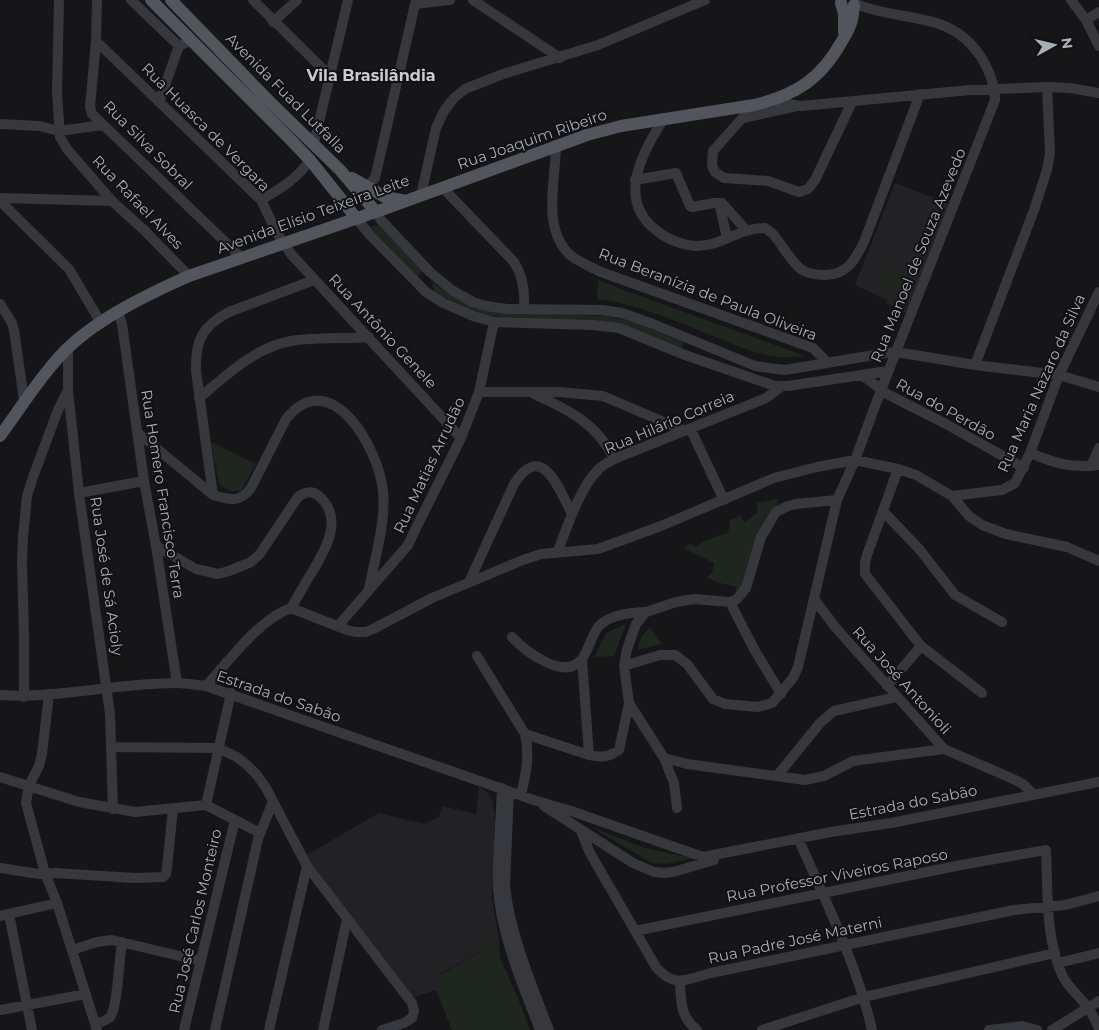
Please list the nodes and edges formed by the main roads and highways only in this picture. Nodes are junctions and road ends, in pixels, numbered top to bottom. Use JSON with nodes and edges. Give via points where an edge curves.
{"nodes":[{"id":1,"x":151,"y":0,"type":"edge"},
{"id":2,"x":171,"y":0,"type":"edge"},
{"id":3,"x":839,"y":2,"type":"edge"},
{"id":4,"x":857,"y":3,"type":"edge"},
{"id":5,"x":180,"y":5,"type":"edge"},
{"id":6,"x":843,"y":40,"type":"junction"},
{"id":7,"x":286,"y":116,"type":"junction"},
{"id":8,"x":274,"y":123,"type":"junction"},
{"id":9,"x":340,"y":170,"type":"junction"},
{"id":10,"x":421,"y":195,"type":"joint"},
{"id":11,"x":406,"y":201,"type":"junction"},
{"id":12,"x":376,"y":212,"type":"junction"},
{"id":13,"x":356,"y":218,"type":"junction"},
{"id":14,"x":0,"y":436,"type":"edge"}],
"edges":[{"from":1,"to":8,"type":"main road","name":"Avenida Fuad Lutfalla"},
{"from":2,"to":5,"type":"main road","name":"Avenida Fuad Lutfalla"},
{"from":3,"to":4,"type":"main road","via":[[849,6]]},
{"from":3,"to":6,"type":"main road","via":[[845,22]]},
{"from":4,"to":6,"type":"main road"},
{"from":5,"to":7,"type":"main road","name":"Avenida Fuad Lutfalla"},
{"from":6,"to":10,"type":"main road","name":"Rua Joaquim Ribeiro","via":[[826,67],[798,90],[773,100],[642,122],[587,135]]},
{"from":7,"to":8,"type":"main road"},
{"from":7,"to":9,"type":"main road","name":"Avenida Fuad Lutfalla"},
{"from":8,"to":13,"type":"main road","name":"Avenida Fuad Lutfalla","via":[[310,160]]},
{"from":9,"to":11,"type":"main road","via":[[386,197]]},
{"from":9,"to":12,"type":"main road","name":"Avenida Fuad Lutfalla"},
{"from":10,"to":11,"type":"main road","name":"Avenida Elísio Teixeira Leite"},
{"from":11,"to":12,"type":"main road","name":"Avenida Elísio Teixeira Leite"},
{"from":12,"to":13,"type":"main road","name":"Avenida Elísio Teixeira Leite"},
{"from":13,"to":14,"type":"main road","name":"Avenida Elísio Teixeira Leite","via":[[189,276],[118,311],[68,348],[50,366]]}]}
